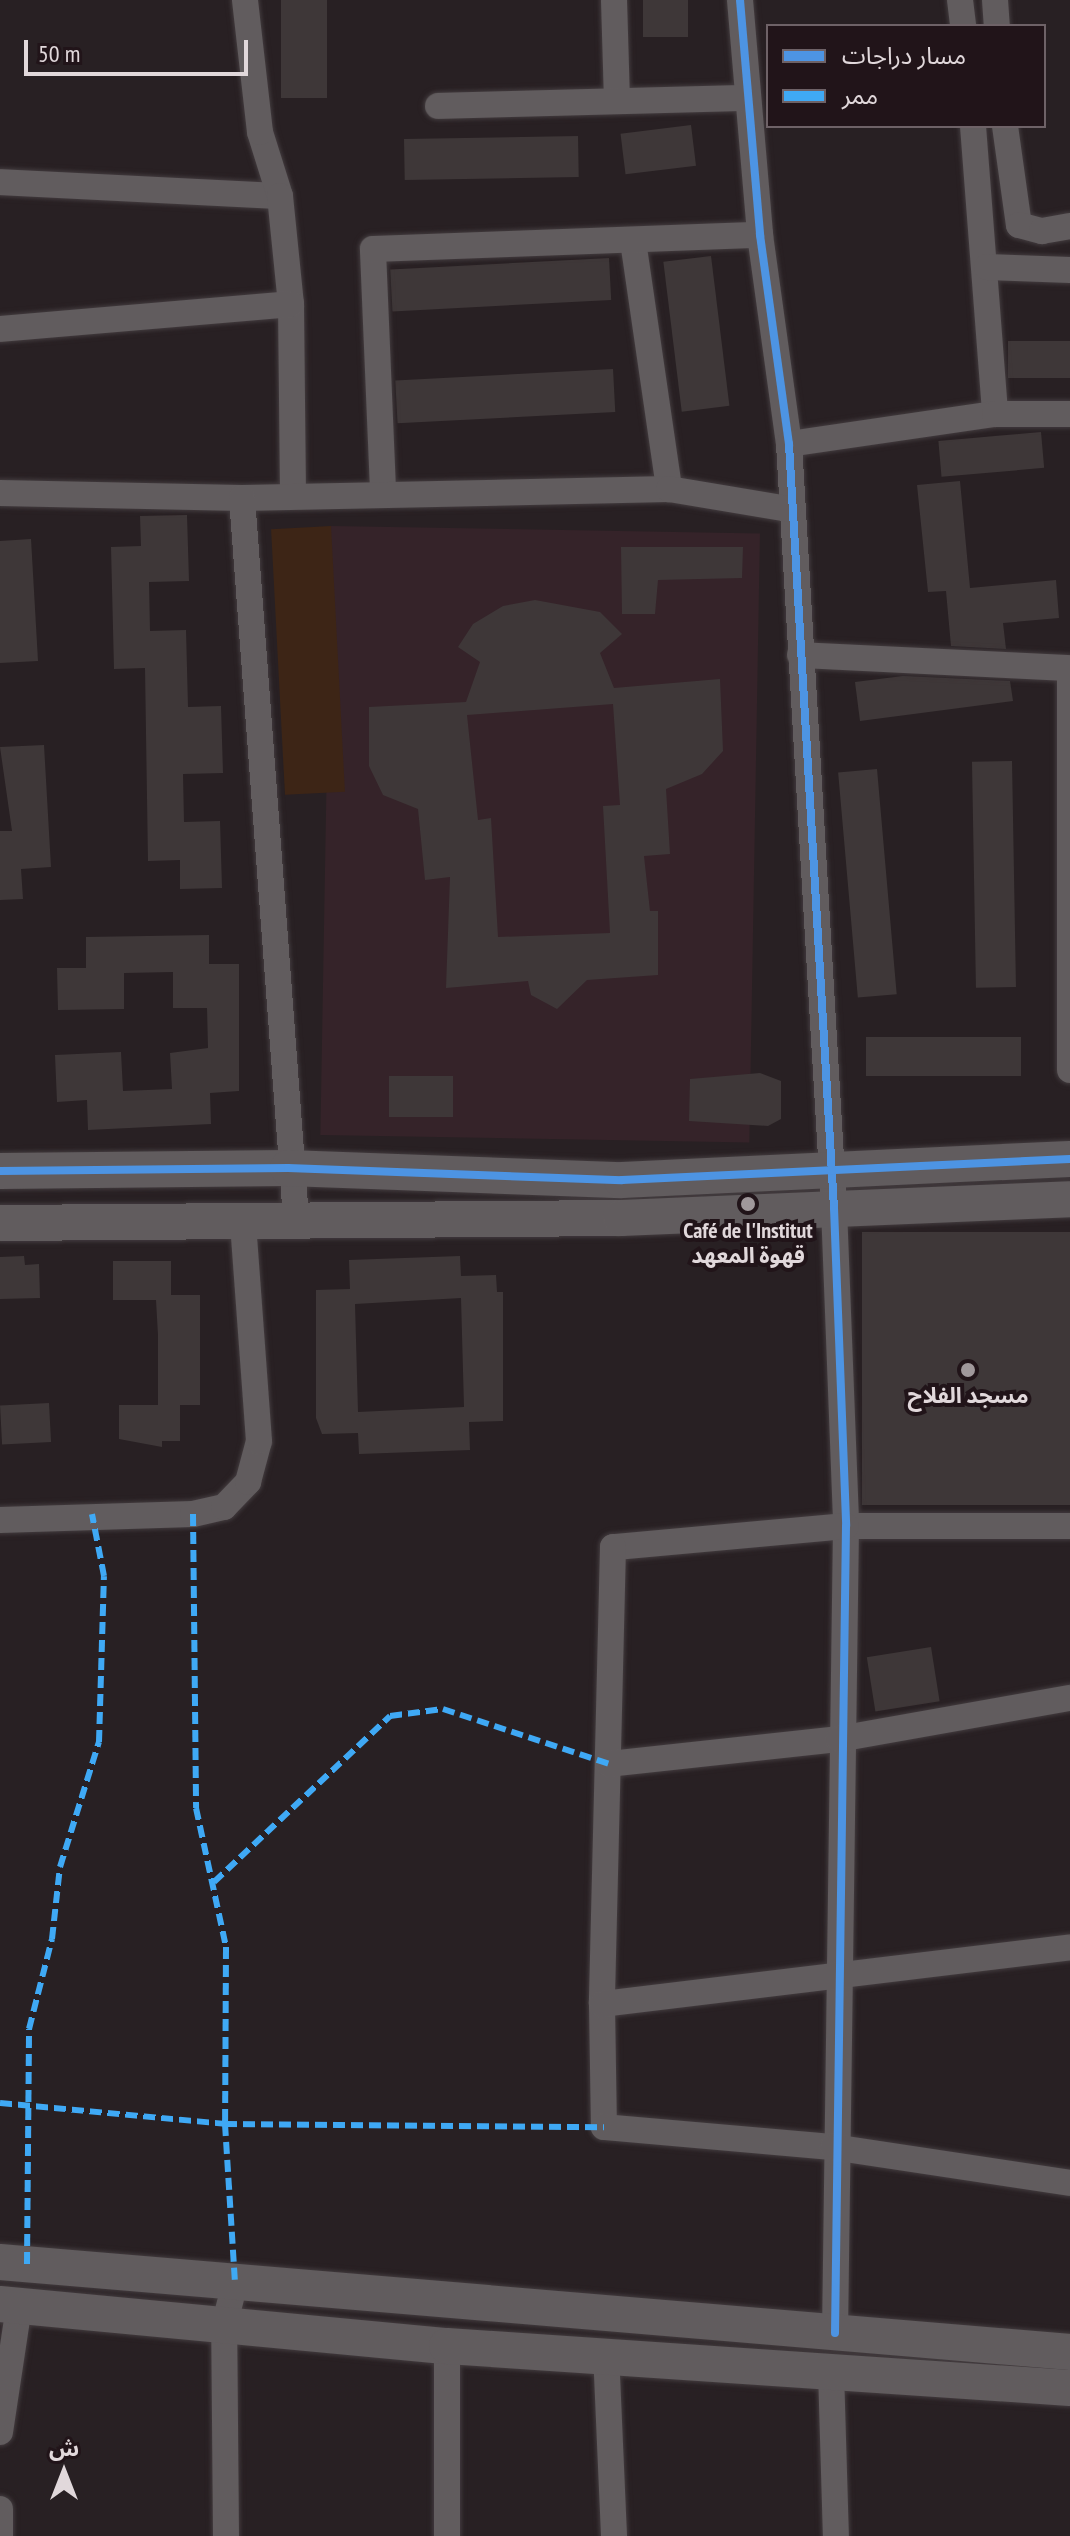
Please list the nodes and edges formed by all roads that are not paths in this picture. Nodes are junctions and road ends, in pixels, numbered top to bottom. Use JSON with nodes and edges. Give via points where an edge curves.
{"nodes":[{"id":1,"x":245,"y":0,"type":"edge"},
{"id":2,"x":614,"y":0,"type":"edge"},
{"id":3,"x":740,"y":0,"type":"edge"},
{"id":4,"x":960,"y":0,"type":"edge"},
{"id":5,"x":995,"y":0,"type":"edge"},
{"id":6,"x":963,"y":24,"type":"edge"},
{"id":7,"x":997,"y":24,"type":"edge"},
{"id":8,"x":748,"y":98,"type":"junction"},
{"id":9,"x":617,"y":99,"type":"junction"},
{"id":10,"x":438,"y":106,"type":"dead end"},
{"id":11,"x":973,"y":128,"type":"edge"},
{"id":12,"x":1005,"y":128,"type":"edge"},
{"id":13,"x":0,"y":182,"type":"edge"},
{"id":14,"x":280,"y":196,"type":"junction"},
{"id":15,"x":1070,"y":226,"type":"edge"},
{"id":16,"x":760,"y":235,"type":"junction"},
{"id":17,"x":633,"y":241,"type":"junction"},
{"id":18,"x":987,"y":267,"type":"junction"},
{"id":19,"x":1070,"y":270,"type":"edge"},
{"id":20,"x":291,"y":304,"type":"junction"},
{"id":21,"x":0,"y":329,"type":"edge"},
{"id":22,"x":995,"y":414,"type":"junction"},
{"id":23,"x":1070,"y":414,"type":"edge"},
{"id":24,"x":789,"y":444,"type":"junction"},
{"id":25,"x":669,"y":489,"type":"junction"},
{"id":26,"x":383,"y":490,"type":"junction"},
{"id":27,"x":0,"y":493,"type":"edge"},
{"id":28,"x":293,"y":495,"type":"junction"},
{"id":29,"x":242,"y":498,"type":"junction"},
{"id":30,"x":788,"y":509,"type":"junction"},
{"id":31,"x":800,"y":655,"type":"junction"},
{"id":32,"x":1070,"y":668,"type":"edge"},
{"id":33,"x":1070,"y":674,"type":"edge"},
{"id":34,"x":1068,"y":1025,"type":"edge"},
{"id":35,"x":1070,"y":1070,"type":"edge"},
{"id":36,"x":1070,"y":1159,"type":"edge"},
{"id":37,"x":831,"y":1166,"type":"junction"},
{"id":38,"x":288,"y":1168,"type":"junction"},
{"id":39,"x":0,"y":1171,"type":"edge"},
{"id":40,"x":622,"y":1180,"type":"junction"},
{"id":41,"x":1070,"y":1199,"type":"edge"},
{"id":42,"x":834,"y":1208,"type":"junction"},
{"id":43,"x":296,"y":1218,"type":"junction"},
{"id":44,"x":621,"y":1218,"type":"junction"},
{"id":45,"x":243,"y":1221,"type":"junction"},
{"id":46,"x":0,"y":1223,"type":"edge"},
{"id":47,"x":0,"y":1520,"type":"edge"},
{"id":48,"x":846,"y":1526,"type":"junction"},
{"id":49,"x":1070,"y":1526,"type":"edge"},
{"id":50,"x":1070,"y":1698,"type":"edge"},
{"id":51,"x":839,"y":1739,"type":"junction"},
{"id":52,"x":609,"y":1764,"type":"junction"},
{"id":53,"x":1070,"y":1947,"type":"edge"},
{"id":54,"x":842,"y":1975,"type":"junction"},
{"id":55,"x":602,"y":2004,"type":"junction"},
{"id":56,"x":833,"y":2147,"type":"junction"},
{"id":57,"x":1070,"y":2183,"type":"edge"},
{"id":58,"x":0,"y":2262,"type":"edge"},
{"id":59,"x":235,"y":2283,"type":"junction"},
{"id":60,"x":9,"y":2305,"type":"edge"},
{"id":61,"x":224,"y":2326,"type":"junction"},
{"id":62,"x":835,"y":2333,"type":"junction"},
{"id":63,"x":447,"y":2346,"type":"junction"},
{"id":64,"x":606,"y":2352,"type":"junction"},
{"id":65,"x":1070,"y":2352,"type":"edge"},
{"id":66,"x":831,"y":2371,"type":"junction"},
{"id":67,"x":1070,"y":2388,"type":"edge"},
{"id":68,"x":0,"y":2432,"type":"edge"},
{"id":69,"x":0,"y":2509,"type":"edge"},
{"id":70,"x":0,"y":2536,"type":"edge"},
{"id":71,"x":226,"y":2536,"type":"edge"},
{"id":72,"x":447,"y":2536,"type":"edge"},
{"id":73,"x":614,"y":2536,"type":"edge"},
{"id":74,"x":836,"y":2536,"type":"edge"}],
"edges":[{"from":1,"to":14,"type":"street","via":[[260,132]]},
{"from":2,"to":9,"type":"street"},
{"from":3,"to":8,"type":"street"},
{"from":4,"to":6,"type":"street"},
{"from":5,"to":7,"type":"street"},
{"from":8,"to":9,"type":"street"},
{"from":8,"to":16,"type":"street"},
{"from":9,"to":10,"type":"street"},
{"from":11,"to":18,"type":"street"},
{"from":12,"to":15,"type":"street","via":[[1019,225],[1042,231]]},
{"from":13,"to":14,"type":"street"},
{"from":14,"to":20,"type":"street"},
{"from":16,"to":17,"type":"street"},
{"from":16,"to":24,"type":"street"},
{"from":17,"to":25,"type":"street"},
{"from":17,"to":26,"type":"street","via":[[373,249]]},
{"from":18,"to":19,"type":"street"},
{"from":18,"to":22,"type":"street"},
{"from":20,"to":21,"type":"street"},
{"from":20,"to":28,"type":"street"},
{"from":22,"to":23,"type":"street"},
{"from":22,"to":24,"type":"street"},
{"from":24,"to":30,"type":"street"},
{"from":25,"to":26,"type":"street"},
{"from":25,"to":30,"type":"street"},
{"from":26,"to":28,"type":"street"},
{"from":27,"to":29,"type":"street"},
{"from":28,"to":29,"type":"street"},
{"from":29,"to":38,"type":"street"},
{"from":30,"to":31,"type":"street"},
{"from":31,"to":32,"type":"street"},
{"from":31,"to":37,"type":"street"},
{"from":33,"to":34,"type":"street"},
{"from":34,"to":35,"type":"street"},
{"from":36,"to":37,"type":"street"},
{"from":37,"to":40,"type":"street"},
{"from":37,"to":42,"type":"street"},
{"from":38,"to":39,"type":"street"},
{"from":38,"to":40,"type":"street"},
{"from":38,"to":43,"type":"street"},
{"from":40,"to":44,"type":"street"},
{"from":41,"to":42,"type":"street"},
{"from":42,"to":44,"type":"street"},
{"from":42,"to":48,"type":"street"},
{"from":43,"to":44,"type":"street"},
{"from":43,"to":45,"type":"street"},
{"from":45,"to":46,"type":"street"},
{"from":45,"to":47,"type":"street","via":[[259,1441],[248,1482],[224,1507],[193,1514]]},
{"from":48,"to":49,"type":"street"},
{"from":48,"to":51,"type":"street"},
{"from":48,"to":52,"type":"street","via":[[613,1547]]},
{"from":50,"to":51,"type":"street"},
{"from":51,"to":52,"type":"street"},
{"from":51,"to":54,"type":"street"},
{"from":52,"to":55,"type":"street"},
{"from":53,"to":54,"type":"street"},
{"from":54,"to":55,"type":"street"},
{"from":54,"to":56,"type":"street"},
{"from":55,"to":56,"type":"street","via":[[604,2127]]},
{"from":56,"to":57,"type":"street"},
{"from":56,"to":62,"type":"street"},
{"from":58,"to":59,"type":"street"},
{"from":59,"to":61,"type":"street"},
{"from":59,"to":62,"type":"street"},
{"from":60,"to":61,"type":"street"},
{"from":60,"to":68,"type":"street"},
{"from":61,"to":63,"type":"street"},
{"from":61,"to":71,"type":"street"},
{"from":62,"to":65,"type":"street"},
{"from":63,"to":64,"type":"street"},
{"from":63,"to":72,"type":"street"},
{"from":64,"to":66,"type":"street"},
{"from":64,"to":73,"type":"street"},
{"from":66,"to":67,"type":"street"},
{"from":66,"to":74,"type":"street"},
{"from":69,"to":70,"type":"street"}]}
